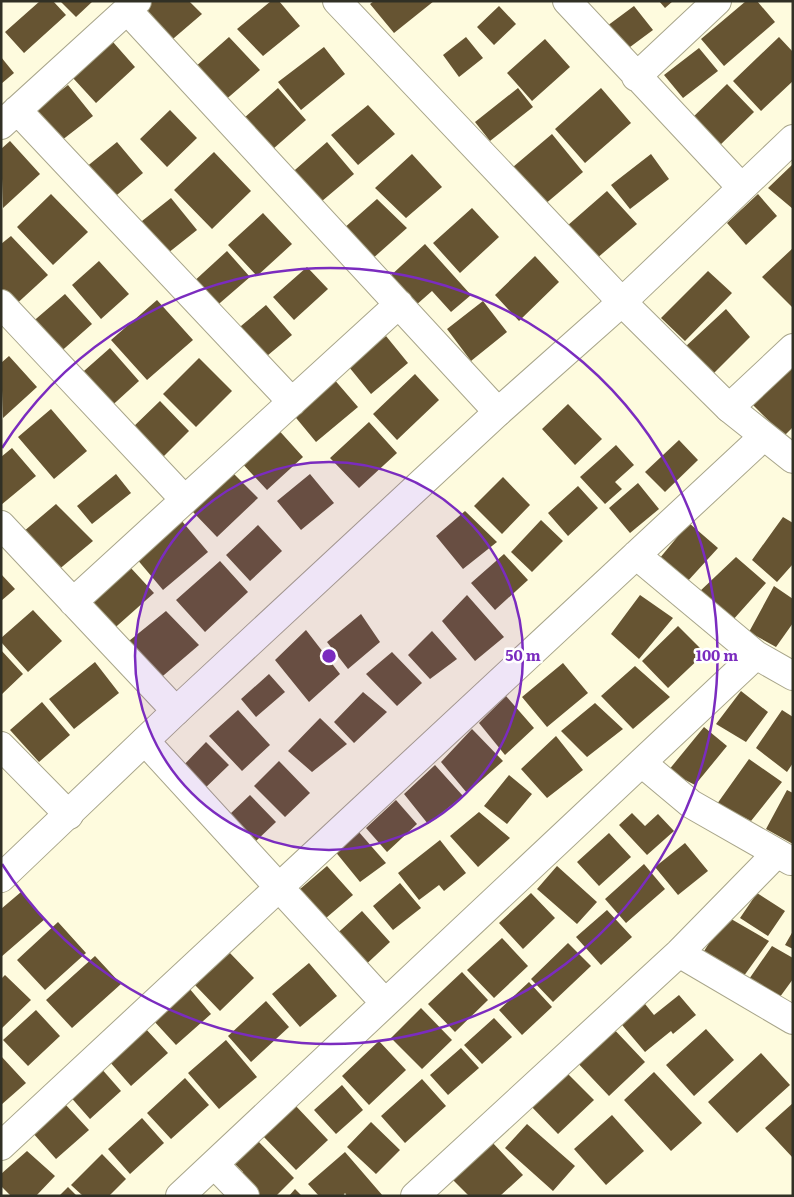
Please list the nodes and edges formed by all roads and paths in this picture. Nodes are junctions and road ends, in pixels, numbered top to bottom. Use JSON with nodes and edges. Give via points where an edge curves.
{"nodes":[{"id":1,"x":337,"y":1,"type":"edge"},
{"id":2,"x":566,"y":1,"type":"edge"},
{"id":3,"x":718,"y":1,"type":"edge"},
{"id":4,"x":133,"y":6,"type":"edge"},
{"id":5,"x":636,"y":77,"type":"junction"},
{"id":6,"x":9,"y":118,"type":"edge"},
{"id":7,"x":793,"y":139,"type":"edge"},
{"id":8,"x":741,"y":187,"type":"junction"},
{"id":9,"x":622,"y":302,"type":"junction"},
{"id":10,"x":1,"y":304,"type":"edge"},
{"id":11,"x":399,"y":304,"type":"junction"},
{"id":12,"x":793,"y":348,"type":"edge"},
{"id":13,"x":292,"y":402,"type":"junction"},
{"id":14,"x":729,"y":408,"type":"junction"},
{"id":15,"x":498,"y":412,"type":"junction"},
{"id":16,"x":763,"y":437,"type":"junction"},
{"id":17,"x":793,"y":459,"type":"edge"},
{"id":18,"x":184,"y":499,"type":"junction"},
{"id":19,"x":1,"y":525,"type":"edge"},
{"id":20,"x":636,"y":555,"type":"junction"},
{"id":21,"x":73,"y":602,"type":"junction"},
{"id":22,"x":756,"y":655,"type":"junction"},
{"id":23,"x":793,"y":676,"type":"edge"},
{"id":24,"x":176,"y":711,"type":"junction"},
{"id":25,"x":145,"y":741,"type":"junction"},
{"id":26,"x":1,"y":746,"type":"edge"},
{"id":27,"x":642,"y":763,"type":"junction"},
{"id":28,"x":69,"y":815,"type":"junction"},
{"id":29,"x":784,"y":858,"type":"edge"},
{"id":30,"x":1,"y":878,"type":"edge"},
{"id":31,"x":278,"y":888,"type":"junction"},
{"id":32,"x":679,"y":953,"type":"junction"},
{"id":33,"x":385,"y":1003,"type":"junction"},
{"id":34,"x":793,"y":1020,"type":"edge"},
{"id":35,"x":1,"y":1146,"type":"edge"},
{"id":36,"x":214,"y":1164,"type":"junction"},
{"id":37,"x":180,"y":1196,"type":"edge"},
{"id":38,"x":245,"y":1196,"type":"edge"},
{"id":39,"x":415,"y":1196,"type":"edge"}],
"edges":[{"from":1,"to":9,"type":"street"},
{"from":2,"to":5,"type":"street"},
{"from":3,"to":5,"type":"street"},
{"from":4,"to":6,"type":"street"},
{"from":4,"to":11,"type":"street"},
{"from":5,"to":8,"type":"street"},
{"from":6,"to":13,"type":"street"},
{"from":7,"to":8,"type":"street"},
{"from":8,"to":9,"type":"street"},
{"from":9,"to":14,"type":"street"},
{"from":9,"to":15,"type":"street"},
{"from":10,"to":18,"type":"street"},
{"from":11,"to":13,"type":"street"},
{"from":11,"to":15,"type":"street"},
{"from":12,"to":14,"type":"street"},
{"from":13,"to":18,"type":"street"},
{"from":14,"to":16,"type":"street"},
{"from":15,"to":24,"type":"street"},
{"from":16,"to":17,"type":"street"},
{"from":16,"to":20,"type":"street"},
{"from":18,"to":21,"type":"street"},
{"from":19,"to":21,"type":"street"},
{"from":20,"to":22,"type":"street"},
{"from":20,"to":31,"type":"street"},
{"from":21,"to":24,"type":"street"},
{"from":22,"to":23,"type":"street"},
{"from":22,"to":27,"type":"street"},
{"from":24,"to":25,"type":"street"},
{"from":25,"to":28,"type":"street"},
{"from":25,"to":31,"type":"street"},
{"from":26,"to":28,"type":"street"},
{"from":27,"to":29,"type":"street","via":[[691,804]]},
{"from":27,"to":33,"type":"street"},
{"from":28,"to":30,"type":"street"},
{"from":29,"to":32,"type":"street"},
{"from":31,"to":33,"type":"street"},
{"from":31,"to":35,"type":"street"},
{"from":32,"to":34,"type":"street"},
{"from":32,"to":39,"type":"street"},
{"from":33,"to":36,"type":"street"},
{"from":36,"to":37,"type":"street"},
{"from":36,"to":38,"type":"street"}]}
